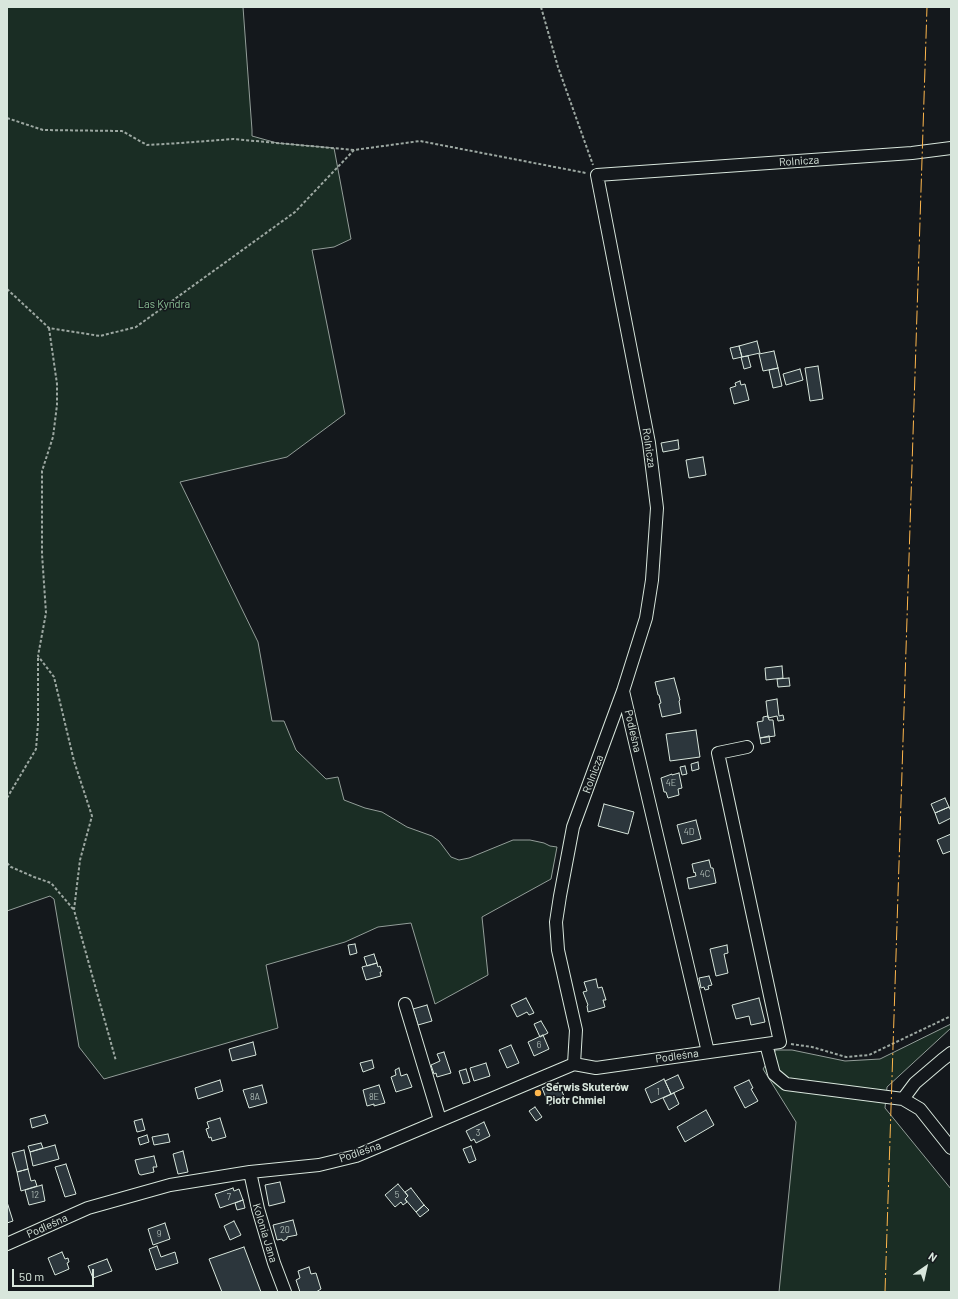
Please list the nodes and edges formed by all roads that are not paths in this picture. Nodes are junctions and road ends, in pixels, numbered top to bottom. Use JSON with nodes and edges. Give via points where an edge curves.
{"nodes":[{"id":1,"x":951,"y":148,"type":"edge"},
{"id":2,"x":623,"y":691,"type":"junction"},
{"id":3,"x":747,"y":747,"type":"dead end"},
{"id":4,"x":405,"y":1004,"type":"dead end"},
{"id":5,"x":766,"y":1044,"type":"junction"},
{"id":6,"x":708,"y":1052,"type":"junction"},
{"id":7,"x":951,"y":1053,"type":"edge"},
{"id":8,"x":574,"y":1064,"type":"junction"},
{"id":9,"x":903,"y":1099,"type":"junction"},
{"id":10,"x":440,"y":1120,"type":"junction"},
{"id":11,"x":951,"y":1148,"type":"edge"},
{"id":12,"x":250,"y":1172,"type":"junction"},
{"id":13,"x":7,"y":1244,"type":"edge"},
{"id":14,"x":285,"y":1292,"type":"edge"}],
"edges":[{"from":1,"to":2,"type":"street","name":"Rolnicza","via":[[597,176],[649,443],[656,508],[652,580],[646,618]]},
{"from":2,"to":6,"type":"street","name":"Podleśna"},
{"from":2,"to":8,"type":"street","name":"Rolnicza","via":[[573,827],[556,922],[558,950],[576,1030]]},
{"from":3,"to":5,"type":"street","name":"Podleśna","via":[[718,753],[780,1042]]},
{"from":4,"to":10,"type":"street"},
{"from":5,"to":6,"type":"street","name":"Podleśna"},
{"from":5,"to":9,"type":"street","via":[[774,1074],[786,1084]]},
{"from":6,"to":8,"type":"street","name":"Podleśna","via":[[596,1068]]},
{"from":7,"to":9,"type":"street","via":[[915,1083]]},
{"from":8,"to":10,"type":"street","name":"Podleśna"},
{"from":9,"to":11,"type":"street","via":[[920,1109]]},
{"from":10,"to":12,"type":"street","name":"Podleśna","via":[[356,1156],[319,1165]]},
{"from":12,"to":13,"type":"street","name":"Podleśna","via":[[170,1185],[88,1208]]},
{"from":12,"to":14,"type":"street","name":"Kolonia Jana","via":[[258,1209]]}]}
